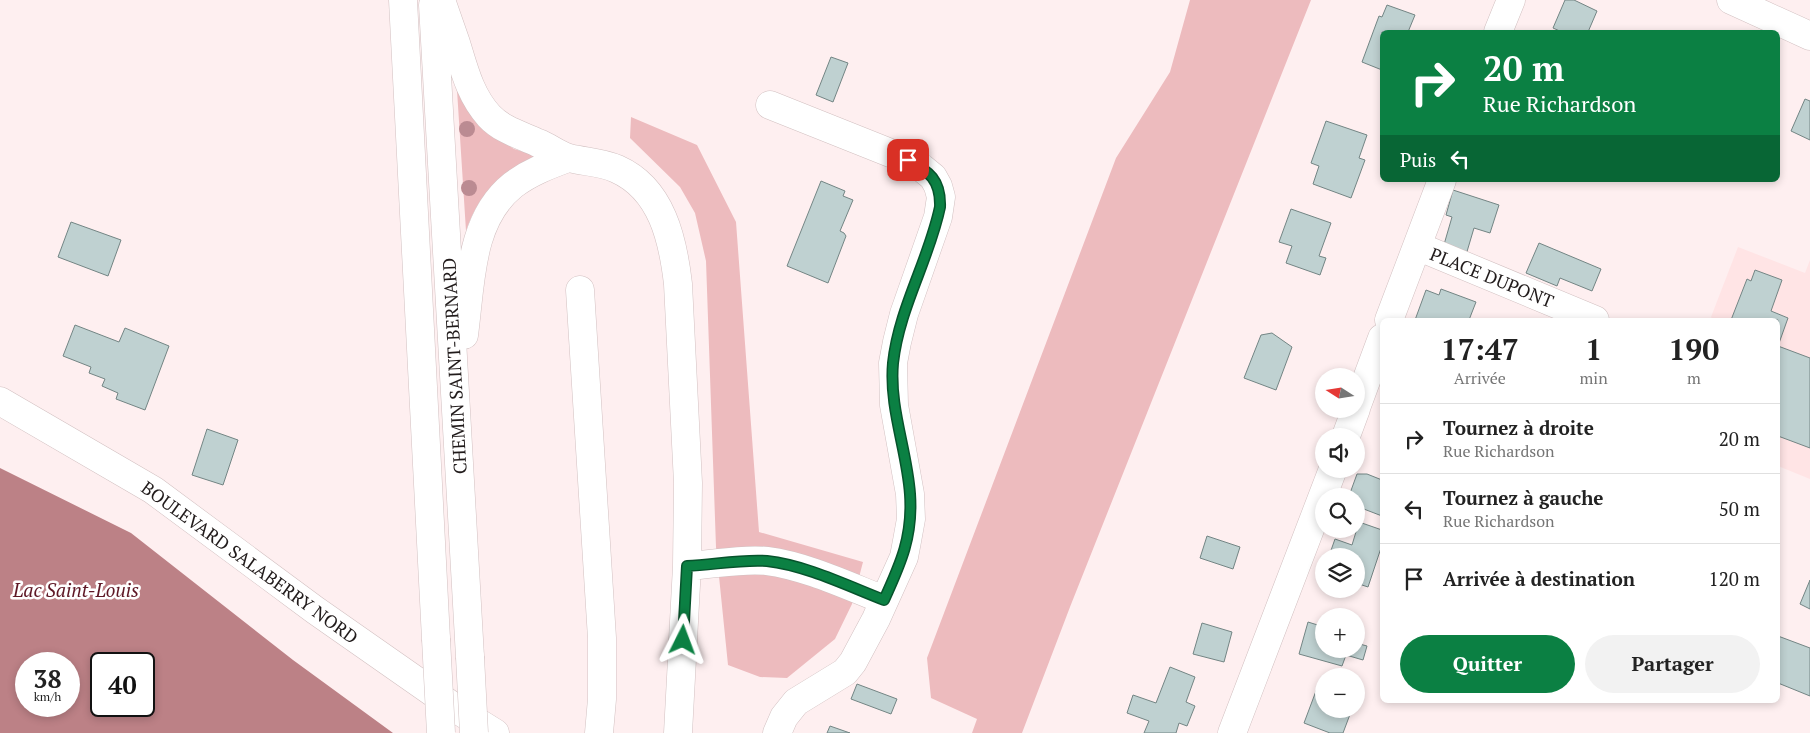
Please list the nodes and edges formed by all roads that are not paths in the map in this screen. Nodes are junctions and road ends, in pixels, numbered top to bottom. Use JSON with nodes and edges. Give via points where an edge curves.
{"nodes":[{"id":1,"x":396,"y":0,"type":"edge"},
{"id":2,"x":403,"y":0,"type":"edge"},
{"id":3,"x":433,"y":0,"type":"edge"},
{"id":4,"x":441,"y":0,"type":"edge"},
{"id":5,"x":1511,"y":0,"type":"edge"},
{"id":6,"x":1731,"y":0,"type":"edge"},
{"id":7,"x":1499,"y":30,"type":"edge"},
{"id":8,"x":1810,"y":36,"type":"edge"},
{"id":9,"x":405,"y":40,"type":"junction"},
{"id":10,"x":770,"y":104,"type":"dead end"},
{"id":11,"x":568,"y":158,"type":"junction"},
{"id":12,"x":1441,"y":182,"type":"edge"},
{"id":13,"x":1417,"y":246,"type":"junction"},
{"id":14,"x":580,"y":290,"type":"dead end"},
{"id":15,"x":1390,"y":318,"type":"edge"},
{"id":16,"x":1591,"y":318,"type":"edge"},
{"id":17,"x":1380,"y":343,"type":"edge"},
{"id":18,"x":1365,"y":384,"type":"edge"},
{"id":19,"x":456,"y":396,"type":"junction"},
{"id":20,"x":0,"y":401,"type":"edge"},
{"id":21,"x":458,"y":446,"type":"junction"},
{"id":22,"x":426,"y":448,"type":"junction"},
{"id":23,"x":1330,"y":478,"type":"edge"},
{"id":24,"x":687,"y":566,"type":"junction"},
{"id":25,"x":884,"y":600,"type":"junction"},
{"id":26,"x":778,"y":731,"type":"edge"},
{"id":27,"x":441,"y":733,"type":"edge"},
{"id":28,"x":474,"y":733,"type":"edge"},
{"id":29,"x":495,"y":733,"type":"edge"},
{"id":30,"x":600,"y":733,"type":"edge"},
{"id":31,"x":678,"y":733,"type":"edge"},
{"id":32,"x":1232,"y":733,"type":"edge"}],
"edges":[{"from":1,"to":9,"type":"street"},
{"from":2,"to":9,"type":"street","name":"CHEMIN SAINT-BERNARD"},
{"from":3,"to":19,"type":"street","name":"CHEMIN SAINT-BERNARD"},
{"from":4,"to":11,"type":"street","via":[[468,82],[482,108],[513,133]]},
{"from":5,"to":7,"type":"street"},
{"from":6,"to":8,"type":"street"},
{"from":9,"to":22,"type":"street","name":"CHEMIN SAINT-BERNARD"},
{"from":10,"to":25,"type":"street","via":[[908,160],[932,177],[941,197],[938,217],[904,314],[893,363],[894,406],[910,494],[910,519],[904,557]]},
{"from":11,"to":19,"type":"street","via":[[537,170],[512,186],[492,209],[482,227],[474,257]]},
{"from":11,"to":24,"type":"street","via":[[602,164],[631,176],[656,203],[666,222],[676,260],[678,284],[688,483]]},
{"from":12,"to":13,"type":"street"},
{"from":13,"to":15,"type":"street"},
{"from":13,"to":16,"type":"street","name":"PLACE DUPONT"},
{"from":14,"to":30,"type":"street","via":[[602,629]]},
{"from":17,"to":18,"type":"street"},
{"from":19,"to":21,"type":"street","name":"CHEMIN SAINT-BERNARD"},
{"from":20,"to":29,"type":"street","name":"BOULEVARD SALABERRY NORD","via":[[153,490],[315,610]]},
{"from":21,"to":22,"type":"street"},
{"from":21,"to":28,"type":"street","name":"CHEMIN SAINT-BERNARD","bridge":true},
{"from":22,"to":27,"type":"street","name":"CHEMIN SAINT-BERNARD","bridge":true},
{"from":23,"to":32,"type":"street"},
{"from":24,"to":25,"type":"street","via":[[779,563]]},
{"from":24,"to":31,"type":"street"},
{"from":25,"to":26,"type":"street","via":[[845,672],[796,702],[784,716]]}]}
